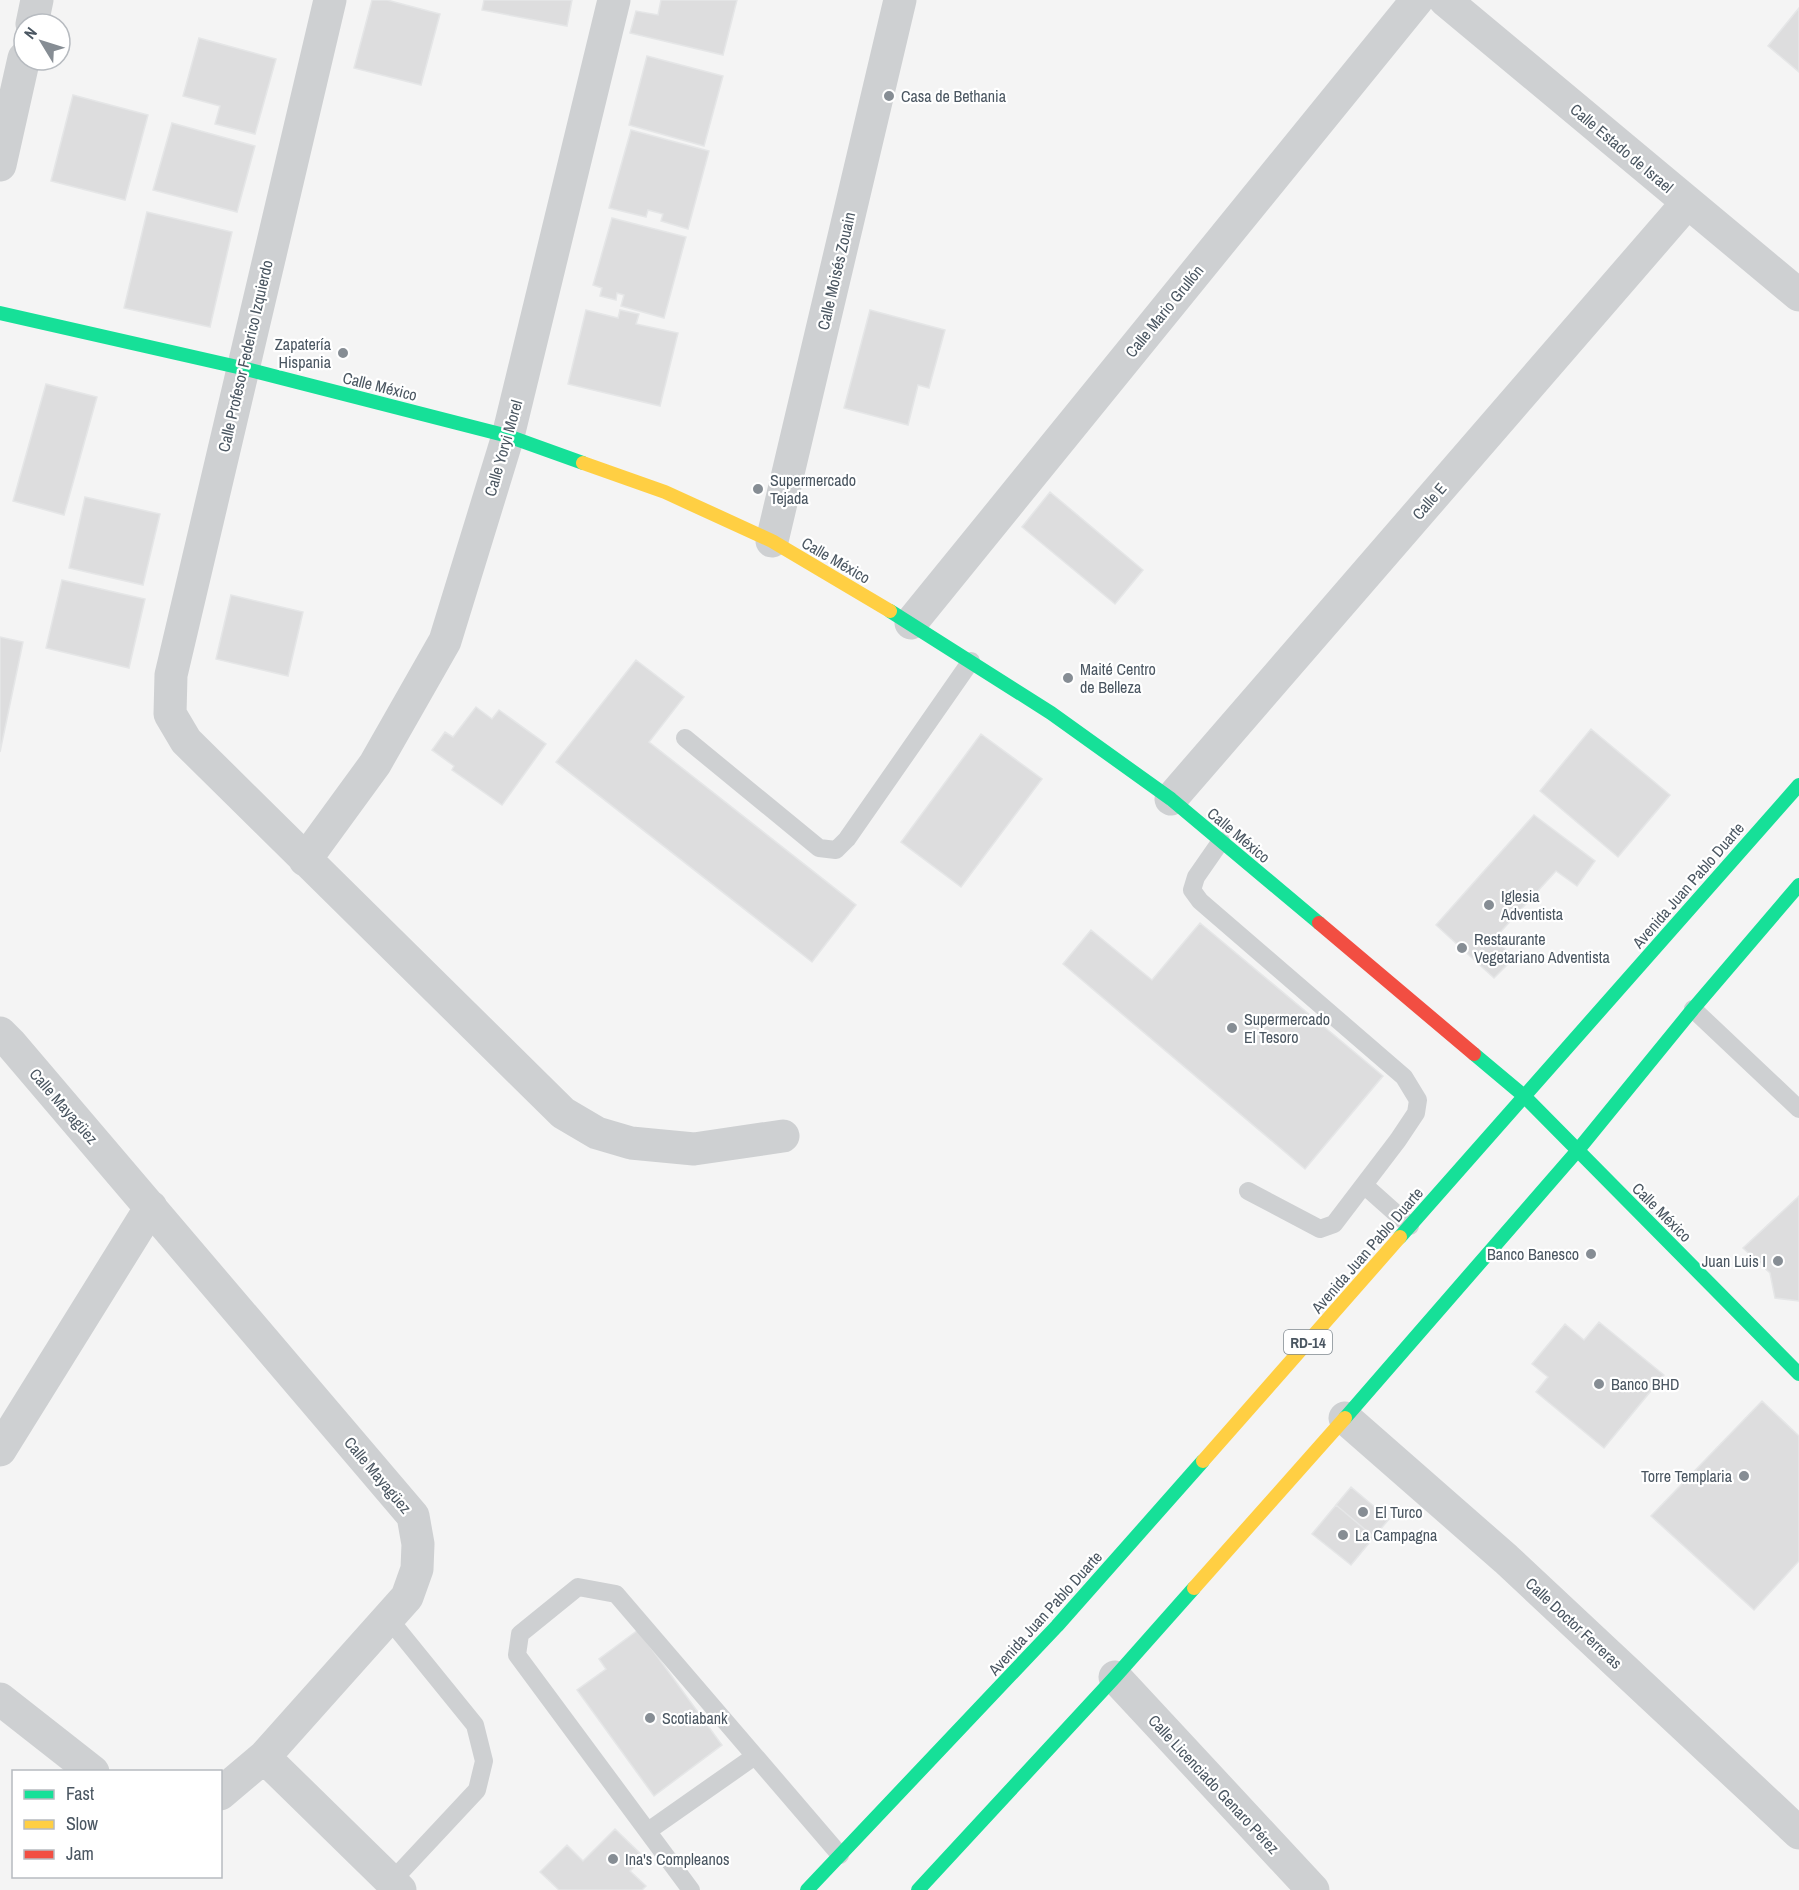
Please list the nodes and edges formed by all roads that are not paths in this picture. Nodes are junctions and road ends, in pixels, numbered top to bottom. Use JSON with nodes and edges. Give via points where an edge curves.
{"nodes":[{"id":1,"x":330,"y":0,"type":"edge"},
{"id":2,"x":614,"y":0,"type":"edge"},
{"id":3,"x":900,"y":0,"type":"edge"},
{"id":4,"x":1417,"y":0,"type":"edge"},
{"id":5,"x":1445,"y":0,"type":"edge"},
{"id":6,"x":21,"y":72,"type":"edge"},
{"id":7,"x":0,"y":165,"type":"edge"},
{"id":8,"x":1687,"y":203,"type":"junction"},
{"id":9,"x":1799,"y":296,"type":"edge"},
{"id":10,"x":0,"y":313,"type":"edge"},
{"id":11,"x":242,"y":368,"type":"junction"},
{"id":12,"x":508,"y":436,"type":"junction"},
{"id":13,"x":772,"y":541,"type":"junction"},
{"id":14,"x":911,"y":623,"type":"junction"},
{"id":15,"x":971,"y":662,"type":"junction"},
{"id":16,"x":685,"y":738,"type":"dead end"},
{"id":17,"x":1799,"y":785,"type":"edge"},
{"id":18,"x":1171,"y":799,"type":"junction"},
{"id":19,"x":1221,"y":841,"type":"junction"},
{"id":20,"x":305,"y":860,"type":"junction"},
{"id":21,"x":1799,"y":885,"type":"edge"},
{"id":22,"x":1693,"y":1009,"type":"junction"},
{"id":23,"x":0,"y":1033,"type":"edge"},
{"id":24,"x":1524,"y":1096,"type":"junction"},
{"id":25,"x":1799,"y":1108,"type":"edge"},
{"id":26,"x":783,"y":1136,"type":"dead end"},
{"id":27,"x":1578,"y":1150,"type":"junction"},
{"id":28,"x":1364,"y":1185,"type":"junction"},
{"id":29,"x":1248,"y":1191,"type":"dead end"},
{"id":30,"x":151,"y":1207,"type":"junction"},
{"id":31,"x":1410,"y":1226,"type":"junction"},
{"id":32,"x":1799,"y":1374,"type":"edge"},
{"id":33,"x":1345,"y":1418,"type":"junction"},
{"id":34,"x":0,"y":1450,"type":"edge"},
{"id":35,"x":388,"y":1619,"type":"junction"},
{"id":36,"x":1115,"y":1677,"type":"junction"},
{"id":37,"x":0,"y":1699,"type":"edge"},
{"id":38,"x":755,"y":1756,"type":"junction"},
{"id":39,"x":264,"y":1757,"type":"junction"},
{"id":40,"x":90,"y":1770,"type":"edge"},
{"id":41,"x":222,"y":1792,"type":"edge"},
{"id":42,"x":648,"y":1831,"type":"junction"},
{"id":43,"x":1799,"y":1833,"type":"edge"},
{"id":44,"x":840,"y":1856,"type":"junction"},
{"id":45,"x":932,"y":1876,"type":"junction"},
{"id":46,"x":396,"y":1886,"type":"edge"},
{"id":47,"x":691,"y":1890,"type":"edge"},
{"id":48,"x":807,"y":1890,"type":"edge"},
{"id":49,"x":918,"y":1890,"type":"edge"},
{"id":50,"x":945,"y":1890,"type":"edge"},
{"id":51,"x":1313,"y":1890,"type":"edge"}],
"edges":[{"from":1,"to":11,"type":"street","name":"Calle Profesor Federico Izquierdo"},
{"from":2,"to":12,"type":"street","name":"Calle Yoryi Morel"},
{"from":3,"to":13,"type":"street","name":"Calle Moisés Zouain"},
{"from":4,"to":14,"type":"street","name":"Calle Mario Grullón"},
{"from":5,"to":8,"type":"street","name":"Calle Estado de Israel"},
{"from":6,"to":7,"type":"street"},
{"from":8,"to":9,"type":"street","name":"Calle Estado de Israel"},
{"from":8,"to":18,"type":"street","name":"Calle E"},
{"from":10,"to":11,"type":"main road","name":"Calle México"},
{"from":11,"to":12,"type":"main road","name":"Calle México"},
{"from":11,"to":20,"type":"street","name":"Calle Profesor Federico Izquierdo","via":[[171,675],[170,714],[186,741]]},
{"from":12,"to":13,"type":"main road","name":"Calle México","via":[[665,492]]},
{"from":12,"to":20,"type":"street","name":"Calle Yoryi Morel","via":[[445,642],[375,764]]},
{"from":13,"to":14,"type":"main road","name":"Calle México"},
{"from":14,"to":15,"type":"main road","name":"Calle México"},
{"from":15,"to":16,"type":"lane","via":[[836,850],[819,848]]},
{"from":15,"to":18,"type":"main road","name":"Calle México","via":[[1051,713]]},
{"from":17,"to":24,"type":"main road","name":"Avenida Juan Pablo Duarte","number":"RD-14"},
{"from":18,"to":19,"type":"main road","name":"Calle México"},
{"from":19,"to":24,"type":"main road","name":"Calle México"},
{"from":19,"to":28,"type":"lane","via":[[1196,877],[1192,890],[1200,901],[1404,1077],[1418,1100],[1416,1113]]},
{"from":20,"to":26,"type":"street","via":[[563,1113],[597,1133],[631,1143],[694,1149]]},
{"from":21,"to":22,"type":"main road"},
{"from":22,"to":25,"type":"lane"},
{"from":22,"to":27,"type":"main road"},
{"from":23,"to":30,"type":"street","name":"Calle Mayagüez"},
{"from":24,"to":27,"type":"main road","name":"Calle México"},
{"from":24,"to":31,"type":"main road","name":"Avenida Juan Pablo Duarte","number":"RD-14"},
{"from":27,"to":32,"type":"main road","name":"Calle México"},
{"from":27,"to":33,"type":"main road"},
{"from":28,"to":29,"type":"lane","via":[[1334,1224],[1320,1229]]},
{"from":28,"to":31,"type":"lane"},
{"from":30,"to":34,"type":"street"},
{"from":30,"to":35,"type":"street","name":"Calle Mayagüez","via":[[413,1516],[417,1569],[407,1597]]},
{"from":31,"to":44,"type":"main road","name":"Avenida Juan Pablo Duarte","number":"RD-14","via":[[1058,1626]]},
{"from":33,"to":36,"type":"main road"},
{"from":33,"to":43,"type":"street","name":"Calle Doctor Ferreras","via":[[1506,1559]]},
{"from":35,"to":39,"type":"street","name":"Calle Mayagüez"},
{"from":35,"to":46,"type":"lane","via":[[475,1725],[484,1761],[477,1790]]},
{"from":36,"to":45,"type":"main road"},
{"from":36,"to":51,"type":"street","name":"Calle Licenciado Genaro Pérez"},
{"from":37,"to":40,"type":"street"},
{"from":38,"to":42,"type":"lane"},
{"from":38,"to":42,"type":"lane","via":[[616,1594],[578,1587],[520,1634],[517,1655]]},
{"from":38,"to":44,"type":"lane"},
{"from":39,"to":41,"type":"street","name":"Calle Mayagüez"},
{"from":39,"to":46,"type":"street"},
{"from":42,"to":47,"type":"lane"},
{"from":44,"to":48,"type":"main road","name":"Avenida Juan Pablo Duarte","number":"RD-14"},
{"from":45,"to":49,"type":"main road"},
{"from":45,"to":50,"type":"lane"}]}
